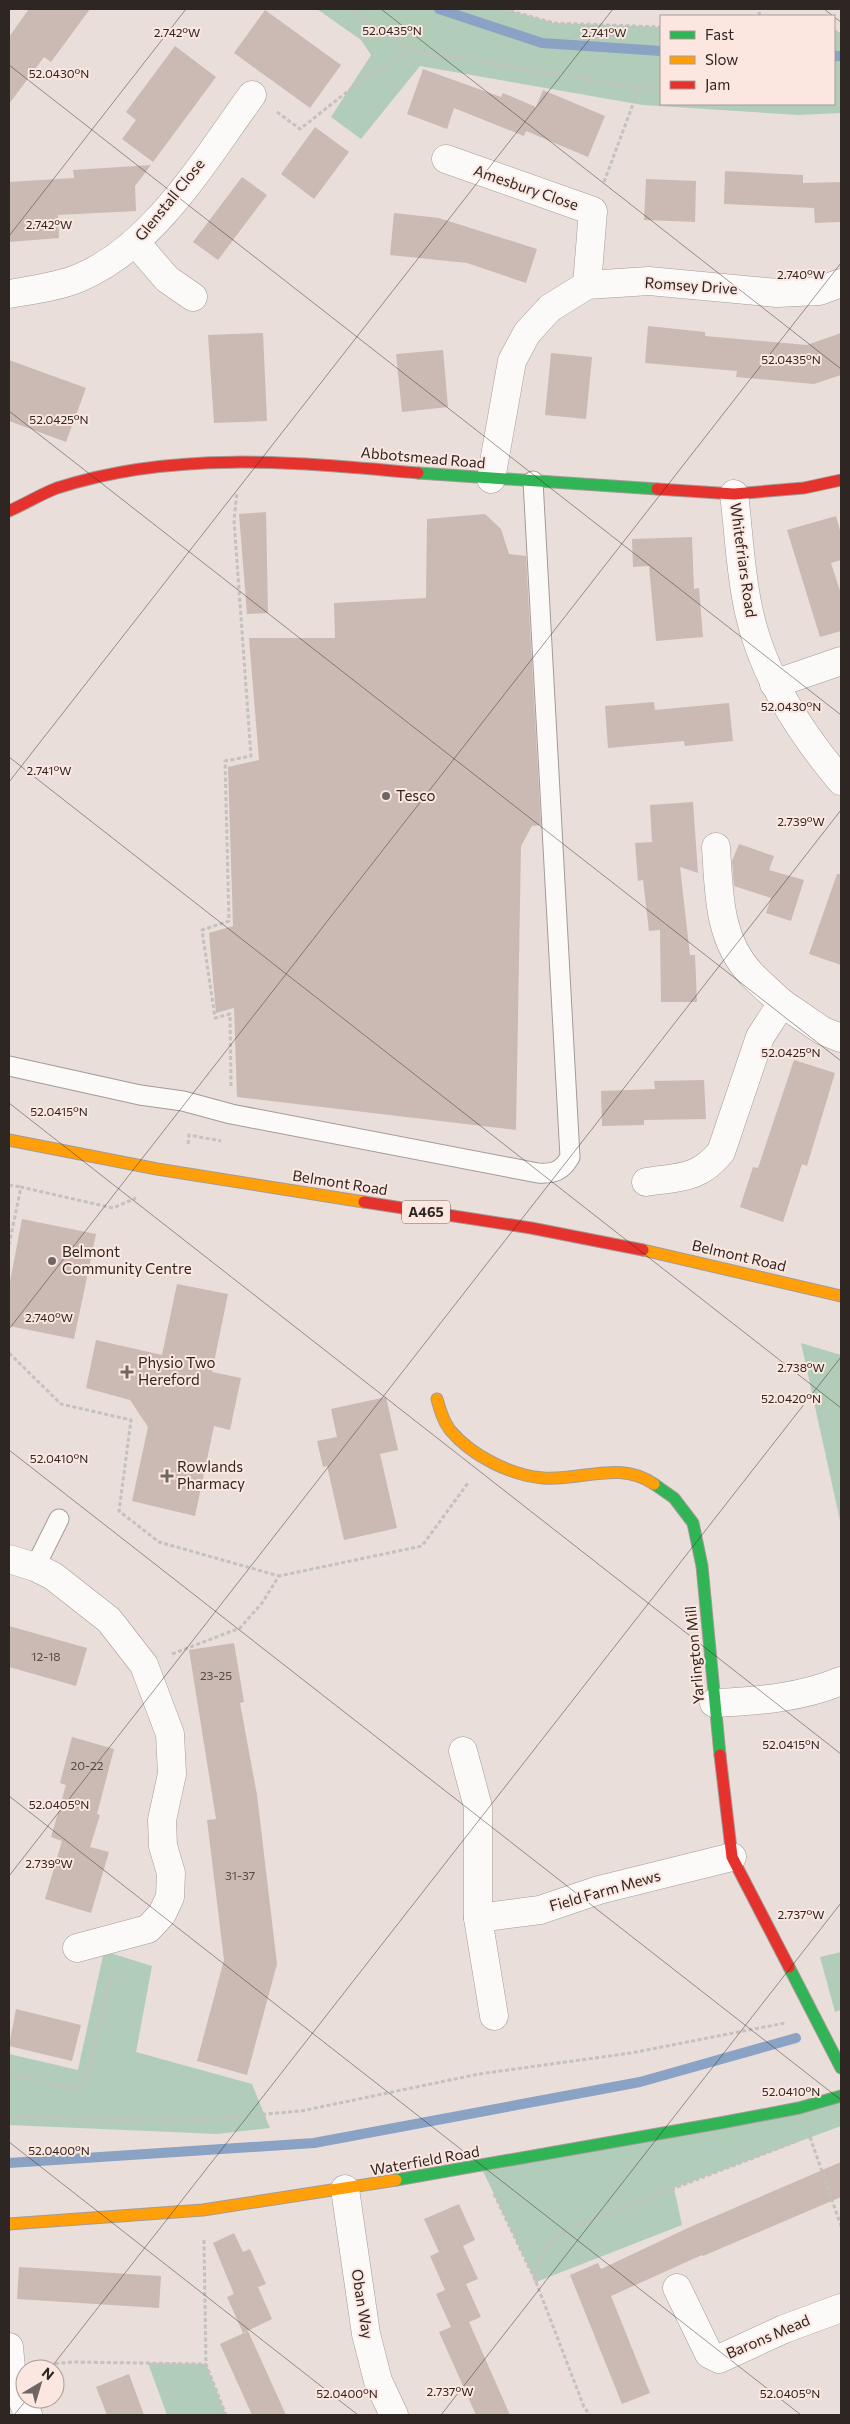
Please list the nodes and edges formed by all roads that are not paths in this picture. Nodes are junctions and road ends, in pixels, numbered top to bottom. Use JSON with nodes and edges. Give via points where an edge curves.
{"nodes":[{"id":1,"x":252,"y":94,"type":"road end"},
{"id":2,"x":446,"y":160,"type":"dead end"},
{"id":3,"x":136,"y":243,"type":"junction"},
{"id":4,"x":841,"y":283,"type":"edge"},
{"id":5,"x":588,"y":285,"type":"junction"},
{"id":6,"x":9,"y":294,"type":"edge"},
{"id":7,"x":192,"y":297,"type":"dead end"},
{"id":8,"x":491,"y":478,"type":"junction"},
{"id":9,"x":841,"y":480,"type":"edge"},
{"id":10,"x":533,"y":481,"type":"junction"},
{"id":11,"x":734,"y":494,"type":"junction"},
{"id":12,"x":9,"y":511,"type":"edge"},
{"id":13,"x":841,"y":661,"type":"edge"},
{"id":14,"x":774,"y":684,"type":"junction"},
{"id":15,"x":841,"y":781,"type":"edge"},
{"id":16,"x":716,"y":847,"type":"dead end"},
{"id":17,"x":782,"y":1003,"type":"junction"},
{"id":18,"x":841,"y":1038,"type":"edge"},
{"id":19,"x":9,"y":1066,"type":"edge"},
{"id":20,"x":9,"y":1140,"type":"edge"},
{"id":21,"x":646,"y":1182,"type":"dead end"},
{"id":22,"x":841,"y":1296,"type":"edge"},
{"id":23,"x":437,"y":1399,"type":"dead end"},
{"id":24,"x":59,"y":1518,"type":"dead end"},
{"id":25,"x":9,"y":1559,"type":"edge"},
{"id":26,"x":35,"y":1567,"type":"junction"},
{"id":27,"x":841,"y":1681,"type":"edge"},
{"id":28,"x":714,"y":1703,"type":"junction"},
{"id":29,"x":463,"y":1751,"type":"dead end"},
{"id":30,"x":732,"y":1857,"type":"junction"},
{"id":31,"x":478,"y":1918,"type":"junction"},
{"id":32,"x":77,"y":1948,"type":"dead end"},
{"id":33,"x":494,"y":2016,"type":"dead end"},
{"id":34,"x":841,"y":2068,"type":"edge"},
{"id":35,"x":841,"y":2096,"type":"edge"},
{"id":36,"x":345,"y":2189,"type":"junction"},
{"id":37,"x":9,"y":2224,"type":"edge"},
{"id":38,"x":677,"y":2288,"type":"dead end"},
{"id":39,"x":841,"y":2308,"type":"edge"},
{"id":40,"x":10,"y":2358,"type":"edge"},
{"id":41,"x":28,"y":2415,"type":"edge"},
{"id":42,"x":394,"y":2415,"type":"edge"}],
"edges":[{"from":1,"to":3,"type":"street","name":"Glenstall Close","via":[[177,197]]},
{"from":2,"to":5,"type":"street","name":"Amesbury Close","via":[[593,211]]},
{"from":3,"to":6,"type":"street","name":"Glenstall Close","via":[[79,278]]},
{"from":3,"to":7,"type":"street","via":[[168,279]]},
{"from":4,"to":5,"type":"street","name":"Romsey Drive","via":[[820,291],[776,293],[649,281]]},
{"from":5,"to":8,"type":"street","name":"Romsey Drive","via":[[550,308],[527,333],[512,361]]},
{"from":8,"to":10,"type":"main road","name":"Abbotsmead Road"},
{"from":8,"to":12,"type":"main road","name":"Abbotsmead Road","via":[[342,466],[239,462],[159,466],[107,474],[55,489]]},
{"from":9,"to":11,"type":"main road","name":"Abbotsmead Road","via":[[804,488]]},
{"from":10,"to":11,"type":"main road","name":"Abbotsmead Road"},
{"from":10,"to":19,"type":"lane","via":[[570,1157],[564,1168],[553,1174],[538,1173],[231,1114],[183,1101],[140,1095]]},
{"from":11,"to":14,"type":"street","name":"Whitefriars Road","via":[[749,612]]},
{"from":13,"to":14,"type":"street"},
{"from":14,"to":15,"type":"street","name":"Whitefriars Road","via":[[812,746]]},
{"from":16,"to":17,"type":"street","via":[[720,910],[729,939],[750,972]]},
{"from":17,"to":18,"type":"street","via":[[823,1031]]},
{"from":17,"to":21,"type":"street","via":[[760,1037],[721,1152],[709,1166],[692,1175]]},
{"from":20,"to":22,"type":"main road","name":"Belmont Road","number":"A465","via":[[604,1242],[756,1274]]},
{"from":23,"to":28,"type":"main road","name":"Yarlington Mill","via":[[450,1430],[486,1459],[512,1471],[544,1478],[616,1471],[646,1478],[674,1498],[693,1522],[702,1566]]},
{"from":24,"to":26,"type":"lane"},
{"from":25,"to":26,"type":"street"},
{"from":26,"to":32,"type":"street","via":[[73,1590],[109,1620],[144,1665],[170,1734],[172,1774],[162,1820],[163,1846],[171,1873],[170,1897],[162,1914],[148,1929]]},
{"from":27,"to":28,"type":"street","via":[[770,1700]]},
{"from":28,"to":30,"type":"main road","name":"Yarlington Mill"},
{"from":29,"to":31,"type":"street","via":[[478,1807]]},
{"from":30,"to":31,"type":"street","name":"Field Farm Mews","via":[[599,1890],[540,1910]]},
{"from":30,"to":34,"type":"main road","name":"Yarlington Mill"},
{"from":31,"to":33,"type":"street"},
{"from":35,"to":36,"type":"main road","name":"Waterfield Road","via":[[799,2108]]},
{"from":36,"to":37,"type":"main road","name":"Waterfield Road","via":[[203,2210]]},
{"from":36,"to":42,"type":"street","name":"Oban Way","via":[[366,2334],[378,2382]]},
{"from":38,"to":39,"type":"street","name":"Barons Mead","via":[[709,2354],[718,2359]]},
{"from":40,"to":41,"type":"street"}]}
